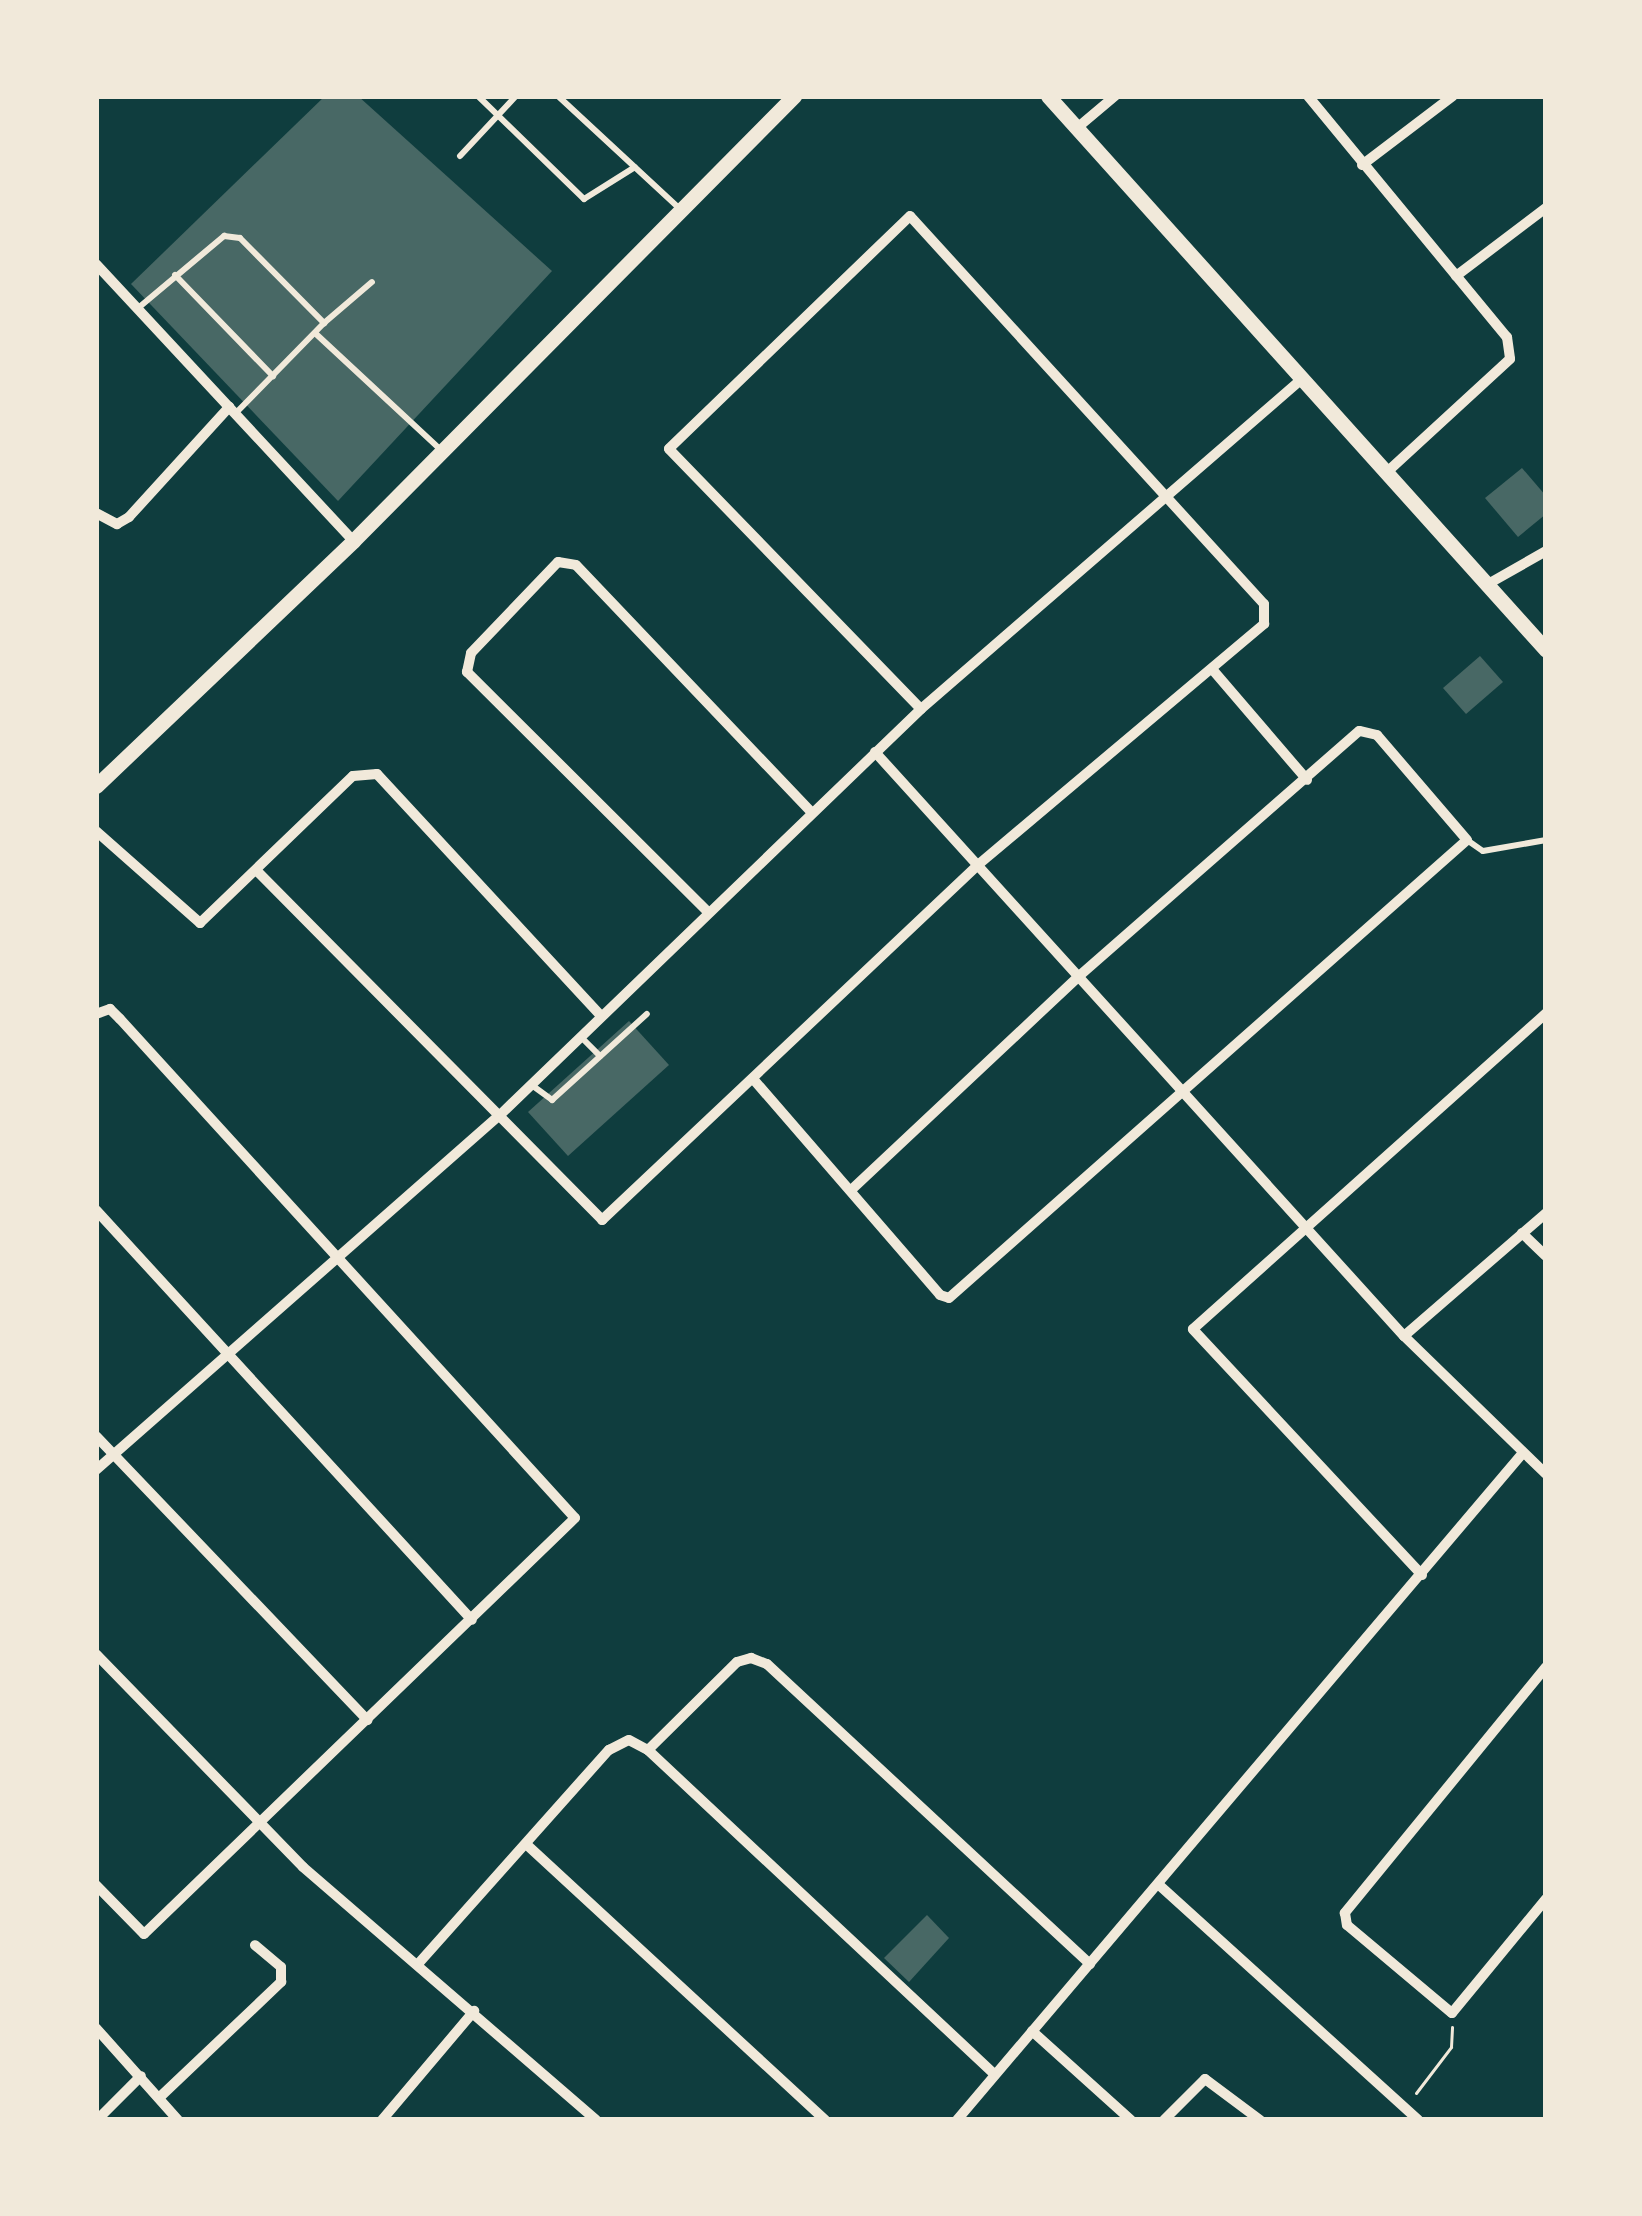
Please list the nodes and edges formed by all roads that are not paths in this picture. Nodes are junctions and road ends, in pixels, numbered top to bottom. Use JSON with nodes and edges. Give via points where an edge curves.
{"nodes":[{"id":1,"x":478,"y":96,"type":"edge"},
{"id":2,"x":516,"y":96,"type":"edge"},
{"id":3,"x":558,"y":96,"type":"edge"},
{"id":4,"x":794,"y":96,"type":"edge"},
{"id":5,"x":1048,"y":96,"type":"edge"},
{"id":6,"x":1114,"y":96,"type":"edge"},
{"id":7,"x":1308,"y":96,"type":"edge"},
{"id":8,"x":1453,"y":96,"type":"edge"},
{"id":9,"x":498,"y":115,"type":"junction"},
{"id":10,"x":1077,"y":128,"type":"junction"},
{"id":11,"x":460,"y":156,"type":"dead end"},
{"id":12,"x":1362,"y":165,"type":"junction"},
{"id":13,"x":635,"y":167,"type":"junction"},
{"id":14,"x":1546,"y":208,"type":"edge"},
{"id":15,"x":681,"y":211,"type":"junction"},
{"id":16,"x":96,"y":265,"type":"edge"},
{"id":17,"x":175,"y":274,"type":"junction"},
{"id":18,"x":1456,"y":276,"type":"junction"},
{"id":19,"x":372,"y":282,"type":"dead end"},
{"id":20,"x":137,"y":309,"type":"junction"},
{"id":21,"x":324,"y":323,"type":"junction"},
{"id":22,"x":315,"y":333,"type":"junction"},
{"id":23,"x":273,"y":376,"type":"junction"},
{"id":24,"x":1303,"y":378,"type":"junction"},
{"id":25,"x":232,"y":411,"type":"junction"},
{"id":26,"x":442,"y":451,"type":"junction"},
{"id":27,"x":1388,"y":472,"type":"junction"},
{"id":28,"x":1169,"y":496,"type":"junction"},
{"id":29,"x":96,"y":514,"type":"edge"},
{"id":30,"x":353,"y":541,"type":"junction"},
{"id":31,"x":1546,"y":551,"type":"edge"},
{"id":32,"x":1488,"y":584,"type":"junction"},
{"id":33,"x":1546,"y":650,"type":"edge"},
{"id":34,"x":1212,"y":669,"type":"junction"},
{"id":35,"x":921,"y":709,"type":"junction"},
{"id":36,"x":875,"y":752,"type":"junction"},
{"id":37,"x":1307,"y":780,"type":"junction"},
{"id":38,"x":96,"y":786,"type":"edge"},
{"id":39,"x":812,"y":813,"type":"junction"},
{"id":40,"x":96,"y":831,"type":"edge"},
{"id":41,"x":1467,"y":840,"type":"junction"},
{"id":42,"x":1546,"y":840,"type":"edge"},
{"id":43,"x":979,"y":865,"type":"junction"},
{"id":44,"x":257,"y":872,"type":"junction"},
{"id":45,"x":707,"y":911,"type":"junction"},
{"id":46,"x":1077,"y":978,"type":"junction"},
{"id":47,"x":1546,"y":1013,"type":"edge"},
{"id":48,"x":96,"y":1014,"type":"edge"},
{"id":49,"x":599,"y":1014,"type":"junction"},
{"id":50,"x":647,"y":1014,"type":"dead end"},
{"id":51,"x":579,"y":1034,"type":"junction"},
{"id":52,"x":600,"y":1056,"type":"junction"},
{"id":53,"x":754,"y":1080,"type":"junction"},
{"id":54,"x":531,"y":1083,"type":"junction"},
{"id":55,"x":1183,"y":1085,"type":"junction"},
{"id":56,"x":501,"y":1114,"type":"junction"},
{"id":57,"x":851,"y":1190,"type":"junction"},
{"id":58,"x":96,"y":1210,"type":"edge"},
{"id":59,"x":1546,"y":1213,"type":"edge"},
{"id":60,"x":1309,"y":1222,"type":"junction"},
{"id":61,"x":1522,"y":1233,"type":"junction"},
{"id":62,"x":1546,"y":1256,"type":"edge"},
{"id":63,"x":337,"y":1263,"type":"junction"},
{"id":64,"x":1404,"y":1336,"type":"junction"},
{"id":65,"x":230,"y":1355,"type":"junction"},
{"id":66,"x":96,"y":1436,"type":"edge"},
{"id":67,"x":1522,"y":1454,"type":"junction"},
{"id":68,"x":114,"y":1455,"type":"junction"},
{"id":69,"x":96,"y":1470,"type":"edge"},
{"id":70,"x":1546,"y":1474,"type":"edge"},
{"id":71,"x":1422,"y":1575,"type":"junction"},
{"id":72,"x":472,"y":1620,"type":"junction"},
{"id":73,"x":96,"y":1654,"type":"edge"},
{"id":74,"x":1546,"y":1667,"type":"edge"},
{"id":75,"x":367,"y":1720,"type":"junction"},
{"id":76,"x":648,"y":1750,"type":"junction"},
{"id":77,"x":259,"y":1822,"type":"junction"},
{"id":78,"x":526,"y":1844,"type":"junction"},
{"id":79,"x":1158,"y":1884,"type":"junction"},
{"id":80,"x":96,"y":1886,"type":"edge"},
{"id":81,"x":1546,"y":1900,"type":"edge"},
{"id":82,"x":255,"y":1945,"type":"dead end"},
{"id":83,"x":418,"y":1964,"type":"junction"},
{"id":84,"x":1090,"y":1964,"type":"junction"},
{"id":85,"x":473,"y":2011,"type":"junction"},
{"id":86,"x":96,"y":2028,"type":"edge"},
{"id":87,"x":1032,"y":2031,"type":"junction"},
{"id":88,"x":995,"y":2075,"type":"junction"},
{"id":89,"x":141,"y":2076,"type":"junction"},
{"id":90,"x":161,"y":2096,"type":"junction"},
{"id":91,"x":97,"y":2120,"type":"edge"},
{"id":92,"x":178,"y":2120,"type":"edge"},
{"id":93,"x":382,"y":2120,"type":"edge"},
{"id":94,"x":596,"y":2120,"type":"edge"},
{"id":95,"x":825,"y":2120,"type":"edge"},
{"id":96,"x":957,"y":2120,"type":"edge"},
{"id":97,"x":1131,"y":2120,"type":"edge"},
{"id":98,"x":1164,"y":2120,"type":"edge"},
{"id":99,"x":1260,"y":2120,"type":"edge"},
{"id":100,"x":1418,"y":2120,"type":"edge"}],
"edges":[{"from":1,"to":9,"type":"lane"},
{"from":2,"to":9,"type":"lane"},
{"from":3,"to":13,"type":"lane"},
{"from":4,"to":15,"type":"main road"},
{"from":5,"to":10,"type":"main road"},
{"from":6,"to":10,"type":"street"},
{"from":7,"to":12,"type":"street"},
{"from":8,"to":12,"type":"street"},
{"from":9,"to":11,"type":"lane"},
{"from":9,"to":13,"type":"lane","via":[[584,199]]},
{"from":10,"to":24,"type":"main road"},
{"from":12,"to":18,"type":"street"},
{"from":13,"to":15,"type":"lane"},
{"from":14,"to":18,"type":"street"},
{"from":15,"to":26,"type":"main road"},
{"from":16,"to":20,"type":"street"},
{"from":17,"to":20,"type":"lane"},
{"from":17,"to":21,"type":"lane","via":[[215,239],[240,238]]},
{"from":17,"to":23,"type":"lane"},
{"from":18,"to":27,"type":"street","via":[[1507,338],[1510,359]]},
{"from":19,"to":21,"type":"lane"},
{"from":20,"to":25,"type":"street"},
{"from":21,"to":22,"type":"lane"},
{"from":22,"to":23,"type":"lane"},
{"from":22,"to":26,"type":"lane"},
{"from":23,"to":25,"type":"lane"},
{"from":24,"to":27,"type":"main road"},
{"from":24,"to":28,"type":"street"},
{"from":25,"to":29,"type":"street","via":[[129,518],[117,524]]},
{"from":25,"to":30,"type":"street"},
{"from":26,"to":30,"type":"main road"},
{"from":27,"to":32,"type":"main road"},
{"from":28,"to":34,"type":"street","via":[[1268,615]]},
{"from":28,"to":35,"type":"street"},
{"from":28,"to":35,"type":"street","via":[[918,223],[898,219],[669,449]]},
{"from":30,"to":38,"type":"main road"},
{"from":31,"to":32,"type":"street"},
{"from":32,"to":33,"type":"main road"},
{"from":34,"to":37,"type":"street"},
{"from":34,"to":43,"type":"street"},
{"from":35,"to":36,"type":"street"},
{"from":36,"to":39,"type":"street"},
{"from":36,"to":43,"type":"street"},
{"from":37,"to":41,"type":"street","via":[[1368,730]]},
{"from":37,"to":46,"type":"street"},
{"from":39,"to":45,"type":"street"},
{"from":39,"to":45,"type":"street","via":[[576,565],[558,562],[471,653],[467,672]]},
{"from":40,"to":44,"type":"street","via":[[192,921],[200,923]]},
{"from":41,"to":42,"type":"lane","via":[[1484,851]]},
{"from":41,"to":55,"type":"street"},
{"from":43,"to":46,"type":"street"},
{"from":43,"to":53,"type":"street"},
{"from":44,"to":49,"type":"street","via":[[353,776],[377,774]]},
{"from":44,"to":56,"type":"street"},
{"from":45,"to":49,"type":"street"},
{"from":46,"to":55,"type":"street"},
{"from":46,"to":57,"type":"street"},
{"from":47,"to":60,"type":"street"},
{"from":48,"to":63,"type":"street","via":[[110,1009]]},
{"from":49,"to":51,"type":"street"},
{"from":50,"to":52,"type":"lane"},
{"from":51,"to":52,"type":"lane"},
{"from":51,"to":54,"type":"street"},
{"from":52,"to":54,"type":"lane","via":[[552,1100]]},
{"from":53,"to":56,"type":"street","via":[[602,1220]]},
{"from":53,"to":57,"type":"street"},
{"from":54,"to":56,"type":"street"},
{"from":55,"to":57,"type":"street","via":[[949,1298]]},
{"from":55,"to":60,"type":"street"},
{"from":56,"to":63,"type":"street"},
{"from":58,"to":65,"type":"street"},
{"from":59,"to":61,"type":"street"},
{"from":60,"to":64,"type":"street"},
{"from":60,"to":71,"type":"street","via":[[1198,1320],[1195,1338]]},
{"from":61,"to":62,"type":"street"},
{"from":61,"to":64,"type":"street"},
{"from":63,"to":65,"type":"street"},
{"from":63,"to":72,"type":"street","via":[[575,1518]]},
{"from":64,"to":67,"type":"street"},
{"from":65,"to":68,"type":"street"},
{"from":65,"to":72,"type":"street"},
{"from":66,"to":68,"type":"street"},
{"from":67,"to":70,"type":"street"},
{"from":67,"to":71,"type":"street"},
{"from":68,"to":69,"type":"street"},
{"from":68,"to":75,"type":"street"},
{"from":71,"to":79,"type":"street"},
{"from":72,"to":75,"type":"street"},
{"from":73,"to":77,"type":"street"},
{"from":74,"to":81,"type":"street","via":[[1345,1913],[1347,1925],[1452,2013]]},
{"from":75,"to":77,"type":"street"},
{"from":76,"to":78,"type":"street","via":[[629,1740],[609,1750]]},
{"from":76,"to":84,"type":"street","via":[[737,1662],[767,1664]]},
{"from":76,"to":88,"type":"street"},
{"from":77,"to":80,"type":"street","via":[[144,1934]]},
{"from":77,"to":83,"type":"street"},
{"from":78,"to":83,"type":"street"},
{"from":78,"to":95,"type":"street"},
{"from":79,"to":84,"type":"street"},
{"from":79,"to":100,"type":"street"},
{"from":82,"to":90,"type":"street","via":[[280,1967],[281,1982]]},
{"from":83,"to":85,"type":"street"},
{"from":84,"to":87,"type":"street"},
{"from":85,"to":93,"type":"street"},
{"from":85,"to":94,"type":"street"},
{"from":86,"to":89,"type":"street"},
{"from":87,"to":88,"type":"street"},
{"from":87,"to":97,"type":"street"},
{"from":88,"to":96,"type":"street"},
{"from":89,"to":90,"type":"street"},
{"from":89,"to":91,"type":"street"},
{"from":90,"to":92,"type":"street"},
{"from":98,"to":99,"type":"street","via":[[1205,2079]]}]}
